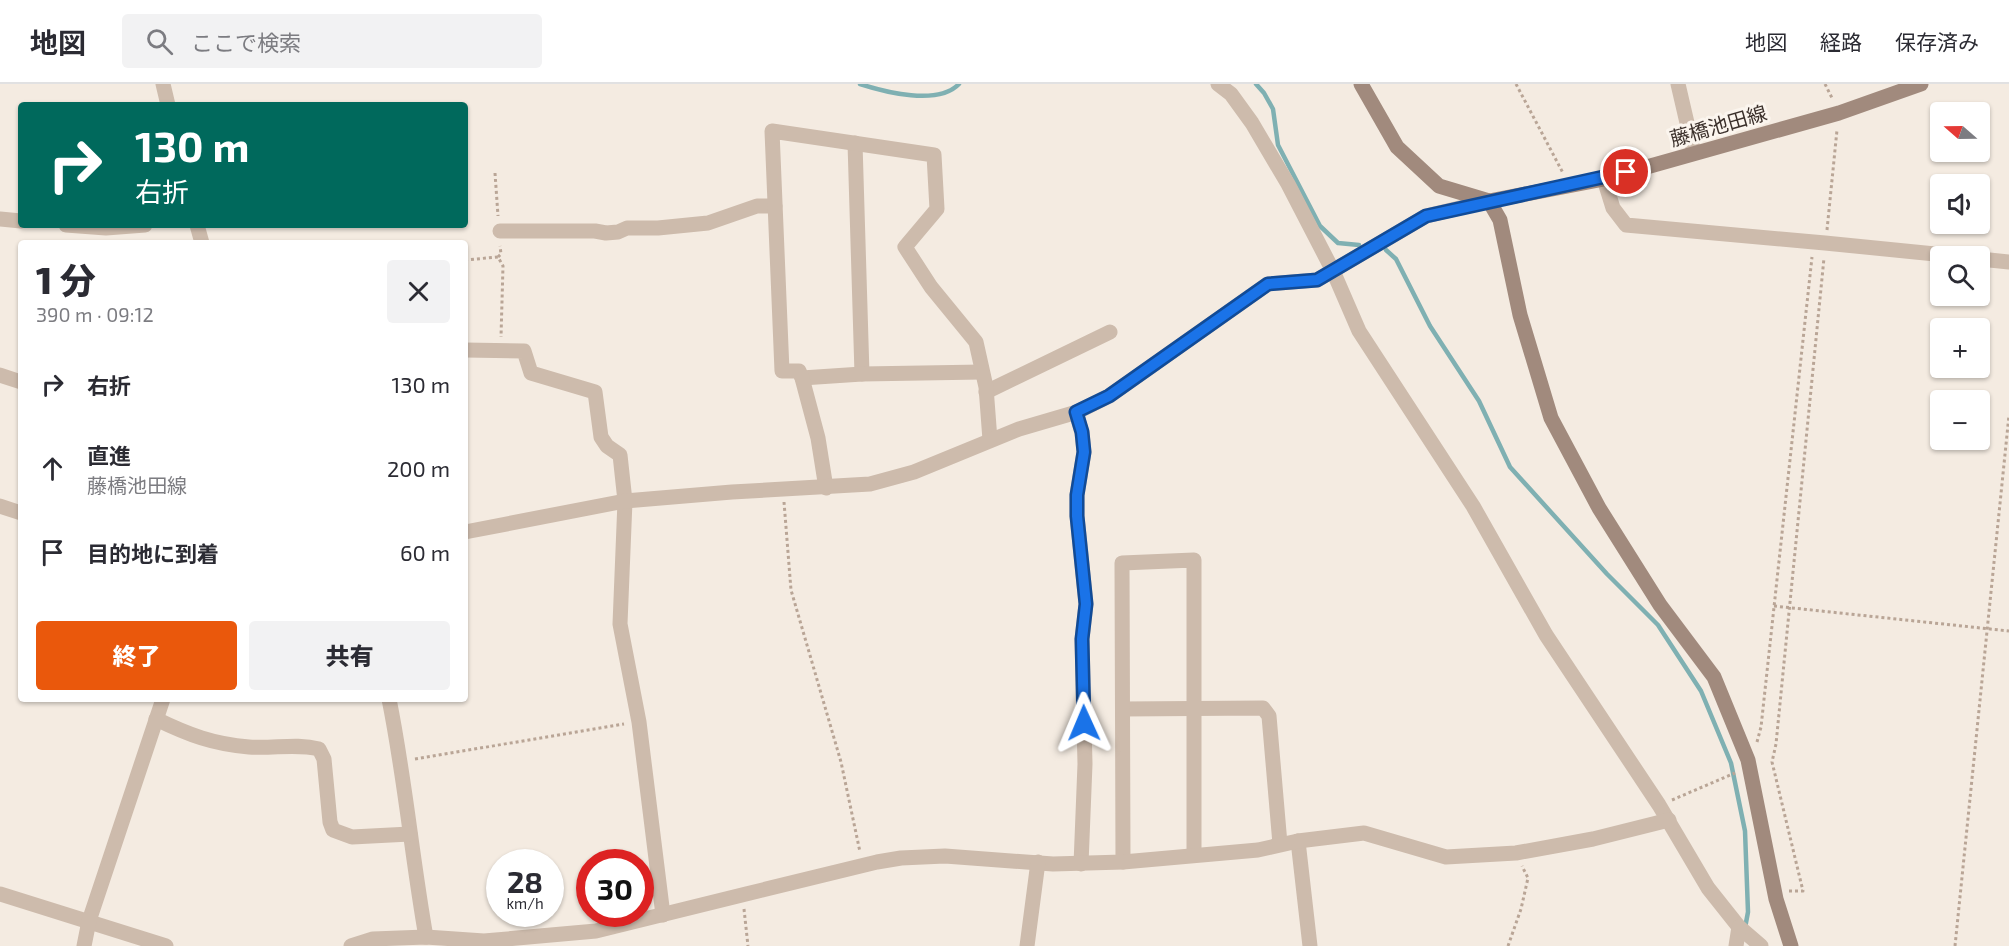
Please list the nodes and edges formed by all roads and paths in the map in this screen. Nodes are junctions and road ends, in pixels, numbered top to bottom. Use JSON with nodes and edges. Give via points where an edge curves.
{"nodes":[{"id":1,"x":163,"y":84,"type":"edge"},
{"id":2,"x":1218,"y":84,"type":"edge"},
{"id":3,"x":1361,"y":84,"type":"edge"},
{"id":4,"x":1516,"y":84,"type":"edge"},
{"id":5,"x":1678,"y":84,"type":"edge"},
{"id":6,"x":1825,"y":84,"type":"edge"},
{"id":7,"x":1921,"y":84,"type":"edge"},
{"id":8,"x":167,"y":102,"type":"edge"},
{"id":9,"x":1839,"y":113,"type":"junction"},
{"id":10,"x":855,"y":144,"type":"junction"},
{"id":11,"x":1694,"y":153,"type":"junction"},
{"id":12,"x":1604,"y":179,"type":"junction"},
{"id":13,"x":1570,"y":185,"type":"junction"},
{"id":14,"x":1489,"y":201,"type":"junction"},
{"id":15,"x":775,"y":206,"type":"junction"},
{"id":16,"x":0,"y":219,"type":"edge"},
{"id":17,"x":18,"y":221,"type":"edge"},
{"id":18,"x":500,"y":231,"type":"dead end"},
{"id":19,"x":1819,"y":242,"type":"junction"},
{"id":20,"x":1930,"y":253,"type":"edge"},
{"id":21,"x":1990,"y":260,"type":"edge"},
{"id":22,"x":468,"y":261,"type":"edge"},
{"id":23,"x":2009,"y":262,"type":"edge"},
{"id":24,"x":1333,"y":271,"type":"junction"},
{"id":25,"x":1110,"y":332,"type":"dead end"},
{"id":26,"x":468,"y":350,"type":"edge"},
{"id":27,"x":499,"y":351,"type":"junction"},
{"id":28,"x":982,"y":372,"type":"junction"},
{"id":29,"x":862,"y":374,"type":"junction"},
{"id":30,"x":0,"y":375,"type":"edge"},
{"id":31,"x":802,"y":378,"type":"junction"},
{"id":32,"x":18,"y":381,"type":"edge"},
{"id":33,"x":986,"y":392,"type":"junction"},
{"id":34,"x":1076,"y":412,"type":"junction"},
{"id":35,"x":2009,"y":415,"type":"edge"},
{"id":36,"x":990,"y":440,"type":"junction"},
{"id":37,"x":826,"y":488,"type":"junction"},
{"id":38,"x":783,"y":490,"type":"junction"},
{"id":39,"x":625,"y":501,"type":"junction"},
{"id":40,"x":0,"y":506,"type":"edge"},
{"id":41,"x":18,"y":512,"type":"edge"},
{"id":42,"x":468,"y":531,"type":"edge"},
{"id":43,"x":1774,"y":606,"type":"junction"},
{"id":44,"x":1790,"y":607,"type":"junction"},
{"id":45,"x":1988,"y":628,"type":"junction"},
{"id":46,"x":2009,"y":631,"type":"edge"},
{"id":47,"x":162,"y":702,"type":"edge"},
{"id":48,"x":390,"y":702,"type":"edge"},
{"id":49,"x":1123,"y":709,"type":"junction"},
{"id":50,"x":1194,"y":709,"type":"junction"},
{"id":51,"x":156,"y":719,"type":"junction"},
{"id":52,"x":639,"y":722,"type":"junction"},
{"id":53,"x":401,"y":761,"type":"junction"},
{"id":54,"x":1750,"y":763,"type":"junction"},
{"id":55,"x":1659,"y":805,"type":"junction"},
{"id":56,"x":1669,"y":820,"type":"junction"},
{"id":57,"x":410,"y":834,"type":"junction"},
{"id":58,"x":1298,"y":842,"type":"junction"},
{"id":59,"x":1280,"y":844,"type":"junction"},
{"id":60,"x":1516,"y":853,"type":"junction"},
{"id":61,"x":1194,"y":855,"type":"junction"},
{"id":62,"x":1038,"y":862,"type":"junction"},
{"id":63,"x":1123,"y":862,"type":"junction"},
{"id":64,"x":1082,"y":864,"type":"junction"},
{"id":65,"x":863,"y":866,"type":"junction"},
{"id":66,"x":1775,"y":892,"type":"junction"},
{"id":67,"x":0,"y":894,"type":"edge"},
{"id":68,"x":743,"y":894,"type":"junction"},
{"id":69,"x":663,"y":915,"type":"junction"},
{"id":70,"x":89,"y":921,"type":"junction"},
{"id":71,"x":1739,"y":927,"type":"junction"},
{"id":72,"x":426,"y":937,"type":"junction"},
{"id":73,"x":84,"y":946,"type":"edge"},
{"id":74,"x":166,"y":946,"type":"edge"},
{"id":75,"x":351,"y":946,"type":"edge"},
{"id":76,"x":748,"y":946,"type":"edge"},
{"id":77,"x":1028,"y":946,"type":"edge"},
{"id":78,"x":1310,"y":946,"type":"edge"},
{"id":79,"x":1508,"y":946,"type":"edge"},
{"id":80,"x":1736,"y":946,"type":"edge"},
{"id":81,"x":1761,"y":946,"type":"edge"},
{"id":82,"x":1791,"y":946,"type":"edge"},
{"id":83,"x":1955,"y":946,"type":"edge"}],
"edges":[{"from":1,"to":8,"type":"street"},
{"from":2,"to":24,"type":"street","via":[[1231,94],[1252,123]]},
{"from":3,"to":14,"type":"street","name":"藤橋池田線","via":[[1397,147],[1439,186]]},
{"from":4,"to":13,"type":"path"},
{"from":5,"to":11,"type":"street"},
{"from":6,"to":9,"type":"path"},
{"from":7,"to":9,"type":"street","name":"藤橋池田線"},
{"from":9,"to":11,"type":"street","name":"藤橋池田線"},
{"from":9,"to":19,"type":"path"},
{"from":10,"to":15,"type":"street","via":[[772,131]]},
{"from":10,"to":28,"type":"street","via":[[933,155],[937,209],[905,247],[931,287],[976,342]]},
{"from":10,"to":29,"type":"street"},
{"from":11,"to":12,"type":"street","name":"藤橋池田線"},
{"from":12,"to":13,"type":"street","name":"藤橋池田線"},
{"from":12,"to":19,"type":"street","via":[[1612,208],[1626,225]]},
{"from":13,"to":14,"type":"street","name":"藤橋池田線"},
{"from":14,"to":24,"type":"street","via":[[1426,216]]},
{"from":14,"to":54,"type":"street","via":[[1500,220],[1520,315],[1551,418],[1599,508],[1660,605],[1714,677]]},
{"from":15,"to":18,"type":"street","via":[[756,206],[708,223],[606,233]]},
{"from":15,"to":31,"type":"street","via":[[782,371],[799,371]]},
{"from":16,"to":17,"type":"street"},
{"from":19,"to":20,"type":"street"},
{"from":19,"to":43,"type":"path"},
{"from":19,"to":44,"type":"path"},
{"from":21,"to":23,"type":"street"},
{"from":22,"to":27,"type":"path","via":[[498,257],[503,266]]},
{"from":24,"to":34,"type":"street","via":[[1317,280],[1268,284],[1109,396]]},
{"from":24,"to":55,"type":"street","via":[[1359,331],[1473,506],[1546,635]]},
{"from":25,"to":33,"type":"street"},
{"from":26,"to":27,"type":"street"},
{"from":27,"to":39,"type":"street","via":[[524,351],[531,374],[595,392],[601,437],[620,455]]},
{"from":28,"to":29,"type":"street"},
{"from":28,"to":33,"type":"street"},
{"from":29,"to":31,"type":"street"},
{"from":30,"to":32,"type":"street"},
{"from":31,"to":37,"type":"street"},
{"from":33,"to":36,"type":"street"},
{"from":34,"to":36,"type":"street"},
{"from":34,"to":64,"type":"street","via":[[1084,452],[1077,495],[1086,604],[1082,639]]},
{"from":35,"to":45,"type":"path"},
{"from":36,"to":37,"type":"street","via":[[903,475],[870,484]]},
{"from":37,"to":38,"type":"street"},
{"from":38,"to":39,"type":"street"},
{"from":38,"to":65,"type":"path","via":[[791,590],[841,762]]},
{"from":39,"to":42,"type":"street"},
{"from":39,"to":52,"type":"street","via":[[620,624]]},
{"from":40,"to":41,"type":"street"},
{"from":43,"to":44,"type":"path"},
{"from":43,"to":54,"type":"path","via":[[1761,728]]},
{"from":44,"to":45,"type":"path"},
{"from":44,"to":66,"type":"path","via":[[1772,762],[1803,891]]},
{"from":45,"to":46,"type":"path"},
{"from":45,"to":83,"type":"path"},
{"from":47,"to":51,"type":"street"},
{"from":48,"to":53,"type":"street"},
{"from":49,"to":50,"type":"street"},
{"from":49,"to":50,"type":"street","via":[[1122,563],[1194,560]]},
{"from":49,"to":63,"type":"street"},
{"from":50,"to":59,"type":"street","via":[[1263,708],[1269,716]]},
{"from":50,"to":61,"type":"street"},
{"from":51,"to":57,"type":"street","via":[[204,740],[251,747],[303,745],[319,749],[324,759],[333,830],[352,837]]},
{"from":51,"to":70,"type":"street"},
{"from":52,"to":53,"type":"path"},
{"from":52,"to":69,"type":"street"},
{"from":53,"to":57,"type":"street"},
{"from":54,"to":55,"type":"path"},
{"from":54,"to":66,"type":"street"},
{"from":55,"to":56,"type":"street"},
{"from":56,"to":60,"type":"street"},
{"from":56,"to":71,"type":"street","via":[[1708,888]]},
{"from":57,"to":72,"type":"street"},
{"from":58,"to":59,"type":"street"},
{"from":58,"to":60,"type":"street","via":[[1364,833],[1446,857]]},
{"from":58,"to":78,"type":"street"},
{"from":59,"to":61,"type":"street","via":[[1258,850]]},
{"from":60,"to":79,"type":"path","via":[[1528,879]]},
{"from":61,"to":63,"type":"street"},
{"from":62,"to":64,"type":"street"},
{"from":62,"to":65,"type":"street","via":[[945,856],[902,858]]},
{"from":62,"to":77,"type":"street"},
{"from":63,"to":64,"type":"street"},
{"from":65,"to":68,"type":"street"},
{"from":66,"to":82,"type":"street"},
{"from":67,"to":70,"type":"street"},
{"from":68,"to":69,"type":"street"},
{"from":68,"to":76,"type":"path"},
{"from":69,"to":72,"type":"street","via":[[596,932],[484,941]]},
{"from":70,"to":73,"type":"street"},
{"from":70,"to":74,"type":"street"},
{"from":71,"to":80,"type":"street"},
{"from":71,"to":81,"type":"street"},
{"from":72,"to":75,"type":"street","via":[[373,939]]}]}
